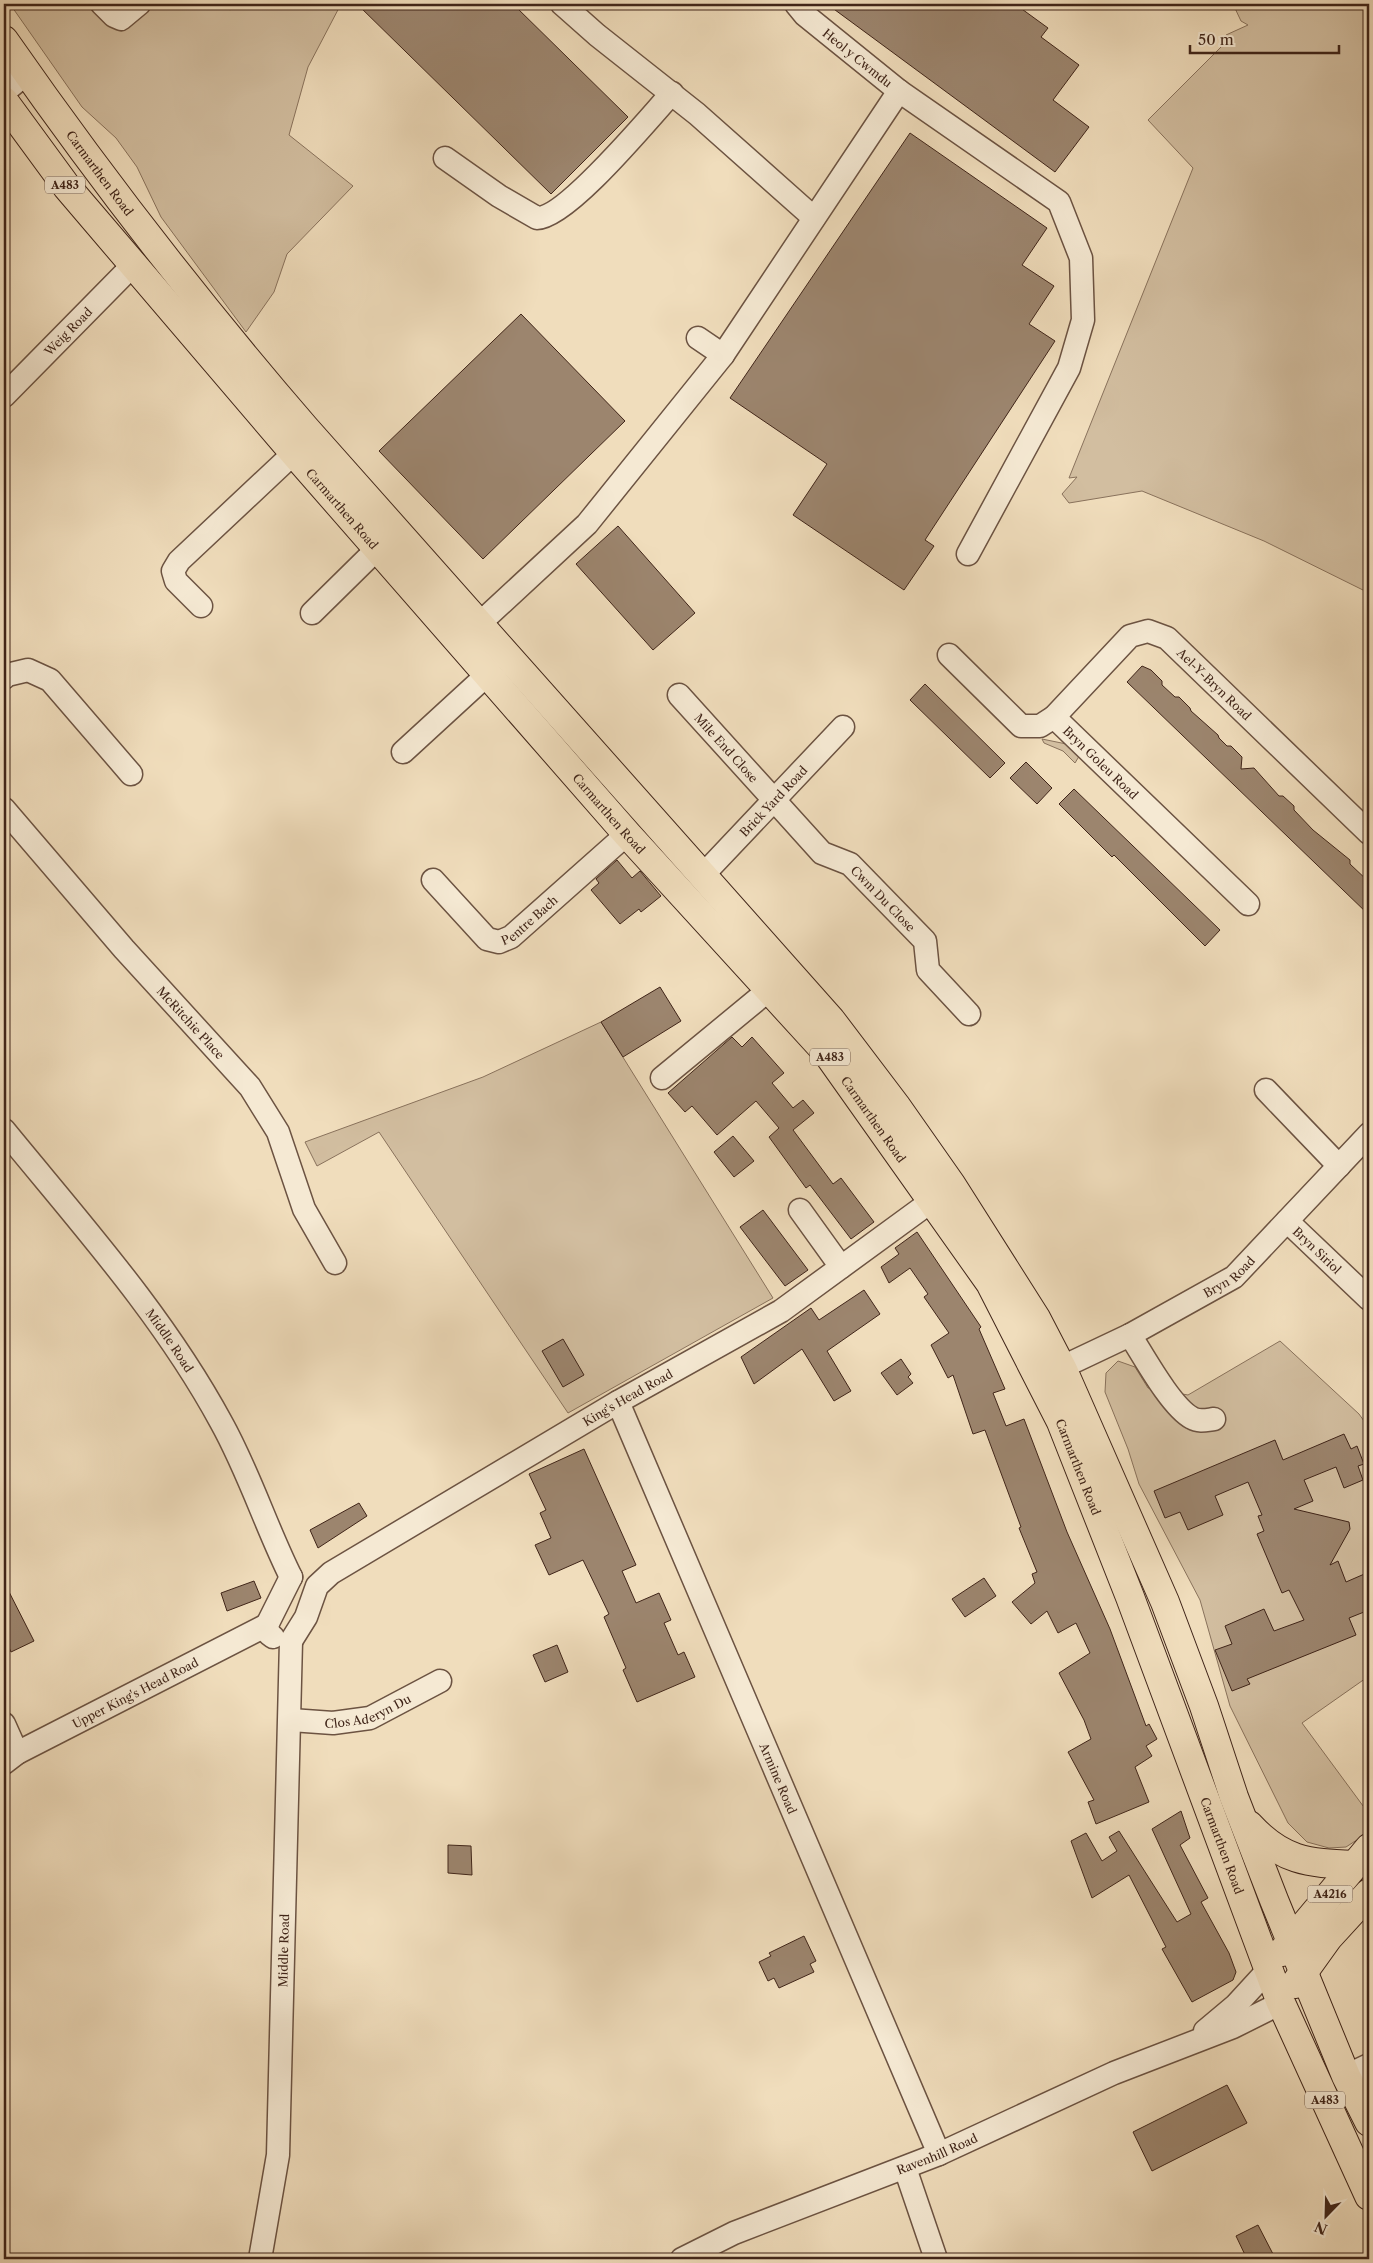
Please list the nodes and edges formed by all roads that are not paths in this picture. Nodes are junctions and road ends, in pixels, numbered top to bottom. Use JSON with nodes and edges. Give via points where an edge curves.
{"nodes":[{"id":1,"x":102,"y":4,"type":"edge"},
{"id":2,"x":139,"y":4,"type":"edge"},
{"id":3,"x":562,"y":4,"type":"edge"},
{"id":4,"x":805,"y":8,"type":"edge"},
{"id":5,"x":4,"y":40,"type":"edge"},
{"id":6,"x":27,"y":73,"type":"junction"},
{"id":7,"x":899,"y":91,"type":"junction"},
{"id":8,"x":4,"y":92,"type":"edge"},
{"id":9,"x":672,"y":93,"type":"junction"},
{"id":10,"x":4,"y":100,"type":"edge"},
{"id":11,"x":445,"y":158,"type":"dead end"},
{"id":12,"x":814,"y":218,"type":"junction"},
{"id":13,"x":133,"y":265,"type":"junction"},
{"id":14,"x":698,"y":338,"type":"dead end"},
{"id":15,"x":723,"y":356,"type":"junction"},
{"id":16,"x":4,"y":396,"type":"edge"},
{"id":17,"x":294,"y":453,"type":"junction"},
{"id":18,"x":377,"y":549,"type":"junction"},
{"id":19,"x":968,"y":554,"type":"dead end"},
{"id":20,"x":201,"y":606,"type":"dead end"},
{"id":21,"x":312,"y":613,"type":"dead end"},
{"id":22,"x":479,"y":624,"type":"junction"},
{"id":23,"x":949,"y":654,"type":"dead end"},
{"id":24,"x":488,"y":674,"type":"junction"},
{"id":25,"x":4,"y":678,"type":"edge"},
{"id":26,"x":679,"y":695,"type":"dead end"},
{"id":27,"x":1054,"y":717,"type":"junction"},
{"id":28,"x":843,"y":727,"type":"dead end"},
{"id":29,"x":403,"y":752,"type":"dead end"},
{"id":30,"x":131,"y":774,"type":"dead end"},
{"id":31,"x":774,"y":800,"type":"junction"},
{"id":32,"x":4,"y":809,"type":"edge"},
{"id":33,"x":1369,"y":833,"type":"edge"},
{"id":34,"x":627,"y":834,"type":"junction"},
{"id":35,"x":703,"y":875,"type":"junction"},
{"id":36,"x":433,"y":880,"type":"dead end"},
{"id":37,"x":1248,"y":904,"type":"dead end"},
{"id":38,"x":770,"y":989,"type":"junction"},
{"id":39,"x":969,"y":1014,"type":"dead end"},
{"id":40,"x":662,"y":1078,"type":"dead end"},
{"id":41,"x":1266,"y":1090,"type":"dead end"},
{"id":42,"x":4,"y":1130,"type":"edge"},
{"id":43,"x":1366,"y":1137,"type":"edge"},
{"id":44,"x":1339,"y":1166,"type":"junction"},
{"id":45,"x":933,"y":1200,"type":"junction"},
{"id":46,"x":800,"y":1210,"type":"dead end"},
{"id":47,"x":1287,"y":1221,"type":"junction"},
{"id":48,"x":335,"y":1263,"type":"dead end"},
{"id":49,"x":841,"y":1267,"type":"junction"},
{"id":50,"x":1369,"y":1299,"type":"edge"},
{"id":51,"x":1130,"y":1335,"type":"junction"},
{"id":52,"x":1063,"y":1370,"type":"junction"},
{"id":53,"x":618,"y":1402,"type":"junction"},
{"id":54,"x":1214,"y":1420,"type":"dead end"},
{"id":55,"x":291,"y":1578,"type":"junction"},
{"id":56,"x":317,"y":1586,"type":"junction"},
{"id":57,"x":266,"y":1625,"type":"junction"},
{"id":58,"x":291,"y":1641,"type":"junction"},
{"id":59,"x":440,"y":1681,"type":"dead end"},
{"id":60,"x":291,"y":1720,"type":"junction"},
{"id":61,"x":4,"y":1724,"type":"edge"},
{"id":62,"x":10,"y":1758,"type":"edge"},
{"id":63,"x":1242,"y":1816,"type":"junction"},
{"id":64,"x":1362,"y":1857,"type":"edge"},
{"id":65,"x":1369,"y":1893,"type":"edge"},
{"id":66,"x":1290,"y":1940,"type":"junction"},
{"id":67,"x":1269,"y":1969,"type":"junction"},
{"id":68,"x":1304,"y":1973,"type":"junction"},
{"id":69,"x":1281,"y":2004,"type":"junction"},
{"id":70,"x":1191,"y":2042,"type":"junction"},
{"id":71,"x":1358,"y":2071,"type":"edge"},
{"id":72,"x":1369,"y":2122,"type":"edge"},
{"id":73,"x":939,"y":2154,"type":"junction"},
{"id":74,"x":905,"y":2168,"type":"junction"},
{"id":75,"x":1369,"y":2196,"type":"edge"},
{"id":76,"x":260,"y":2259,"type":"edge"},
{"id":77,"x":682,"y":2259,"type":"edge"},
{"id":78,"x":936,"y":2259,"type":"edge"}],
"edges":[{"from":1,"to":2,"type":"street","via":[[120,19]]},
{"from":3,"to":9,"type":"street"},
{"from":4,"to":7,"type":"street","name":"Heol y Cwmdu"},
{"from":5,"to":6,"type":"main road","name":"Carmarthen Road","number":"A483"},
{"from":6,"to":8,"type":"street"},
{"from":6,"to":22,"type":"main road","name":"Carmarthen Road","number":"A483","via":[[162,256],[232,344]]},
{"from":7,"to":12,"type":"street"},
{"from":7,"to":19,"type":"street","name":"Heol y Cwmdu","via":[[1059,202],[1081,258],[1083,320],[1069,368]]},
{"from":9,"to":11,"type":"street","via":[[573,200],[544,218],[537,218],[499,196]]},
{"from":9,"to":12,"type":"street"},
{"from":10,"to":13,"type":"main road","name":"Carmarthen Road","number":"A483","via":[[67,187]]},
{"from":12,"to":15,"type":"street"},
{"from":13,"to":16,"type":"street","name":"Weig Road"},
{"from":13,"to":17,"type":"main road","name":"Carmarthen Road","number":"A483"},
{"from":14,"to":15,"type":"street"},
{"from":15,"to":22,"type":"street","via":[[588,524]]},
{"from":17,"to":18,"type":"main road","name":"Carmarthen Road","number":"A483"},
{"from":17,"to":20,"type":"street","via":[[179,561],[174,571],[176,581]]},
{"from":18,"to":21,"type":"street"},
{"from":18,"to":24,"type":"main road","name":"Carmarthen Road","number":"A483"},
{"from":22,"to":35,"type":"main road","name":"Carmarthen Road","number":"A483"},
{"from":23,"to":27,"type":"street","name":"Bryn Goleu Road","via":[[1022,726],[1040,726]]},
{"from":24,"to":29,"type":"street"},
{"from":24,"to":34,"type":"main road","name":"Carmarthen Road","number":"A483"},
{"from":25,"to":30,"type":"street","via":[[28,670],[50,680]]},
{"from":26,"to":31,"type":"street","name":"Mile End Close"},
{"from":27,"to":33,"type":"street","name":"Ael-Y-Bryn Road","via":[[1130,636],[1148,631],[1167,638]]},
{"from":27,"to":37,"type":"street","name":"Bryn Goleu Road"},
{"from":28,"to":31,"type":"street","name":"Brick Yard Road"},
{"from":31,"to":35,"type":"street","name":"Brick Yard Road"},
{"from":31,"to":39,"type":"street","name":"Cwm Du Close","via":[[822,853],[850,864],[926,941],[928,970]]},
{"from":32,"to":48,"type":"street","name":"McRitchie Place","via":[[124,949],[250,1087],[278,1132],[304,1209]]},
{"from":34,"to":36,"type":"street","name":"Pentre Bach","via":[[510,937],[499,942],[487,939]]},
{"from":34,"to":38,"type":"main road","name":"Carmarthen Road","number":"A483"},
{"from":35,"to":52,"type":"main road","name":"Carmarthen Road","number":"A483","via":[[831,1020],[897,1107],[1009,1273]]},
{"from":38,"to":40,"type":"street"},
{"from":38,"to":45,"type":"main road","name":"Carmarthen Road","number":"A483","via":[[827,1053]]},
{"from":41,"to":44,"type":"street"},
{"from":42,"to":55,"type":"street","name":"Middle Road","via":[[106,1254],[193,1374],[222,1422]]},
{"from":43,"to":44,"type":"street","name":"Bryn Road"},
{"from":44,"to":47,"type":"street","name":"Bryn Road"},
{"from":45,"to":49,"type":"street","name":"King's Head Road"},
{"from":45,"to":67,"type":"main road","name":"Carmarthen Road","number":"A483","via":[[990,1283],[1061,1422]]},
{"from":46,"to":49,"type":"street"},
{"from":47,"to":50,"type":"street","name":"Bryn Siriol"},
{"from":47,"to":51,"type":"street","name":"Bryn Road","via":[[1234,1277]]},
{"from":49,"to":53,"type":"street","name":"King's Head Road","via":[[781,1310]]},
{"from":51,"to":52,"type":"street","name":"Bryn Road"},
{"from":51,"to":54,"type":"street","via":[[1168,1394],[1181,1408],[1191,1418]]},
{"from":52,"to":63,"type":"main road","name":"Carmarthen Road","number":"A483","via":[[1165,1602]]},
{"from":53,"to":56,"type":"street","name":"King's Head Road","via":[[331,1573]]},
{"from":53,"to":73,"type":"street","name":"Armine Road"},
{"from":55,"to":56,"type":"street","via":[[308,1579]]},
{"from":55,"to":57,"type":"street"},
{"from":56,"to":58,"type":"street","via":[[306,1617]]},
{"from":57,"to":58,"type":"street","via":[[269,1634],[278,1640]]},
{"from":57,"to":62,"type":"street","name":"Upper King's Head Road"},
{"from":58,"to":60,"type":"street","name":"Middle Road"},
{"from":59,"to":60,"type":"street","name":"Clos Aderyn Du","via":[[370,1718],[334,1724]]},
{"from":60,"to":76,"type":"street","name":"Middle Road","via":[[278,2155]]},
{"from":61,"to":62,"type":"street"},
{"from":63,"to":64,"type":"main road","via":[[1266,1843],[1289,1858]]},
{"from":63,"to":66,"type":"main road","name":"Carmarthen Road","number":"A483"},
{"from":64,"to":66,"type":"main road","number":"A4216"},
{"from":65,"to":68,"type":"main road","number":"A4216","via":[[1328,1938]]},
{"from":66,"to":67,"type":"main road"},
{"from":66,"to":68,"type":"main road","name":"Carmarthen Road","number":"A483"},
{"from":67,"to":69,"type":"main road","name":"Carmarthen Road","number":"A483"},
{"from":67,"to":70,"type":"street","name":"Ravenhill Road","via":[[1236,2006]]},
{"from":68,"to":69,"type":"main road"},
{"from":68,"to":71,"type":"main road","name":"Carmarthen Road","number":"A483"},
{"from":69,"to":70,"type":"street","name":"Ravenhill Road","via":[[1233,2027]]},
{"from":69,"to":75,"type":"main road","name":"Carmarthen Road","number":"A483"},
{"from":70,"to":73,"type":"street","name":"Ravenhill Road","via":[[1114,2073]]},
{"from":71,"to":72,"type":"main road","name":"Carmarthen Road","number":"A483"},
{"from":73,"to":74,"type":"street","name":"Ravenhill Road"},
{"from":74,"to":77,"type":"street","name":"Ravenhill Road","via":[[734,2233]]},
{"from":74,"to":78,"type":"street"}]}
